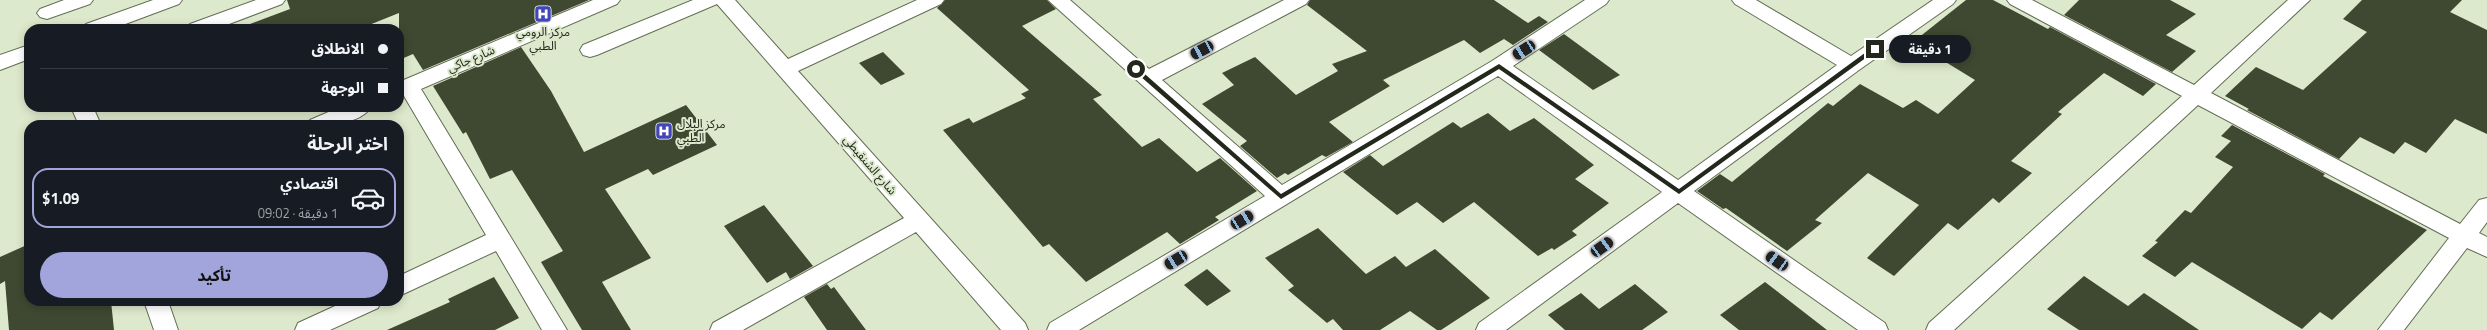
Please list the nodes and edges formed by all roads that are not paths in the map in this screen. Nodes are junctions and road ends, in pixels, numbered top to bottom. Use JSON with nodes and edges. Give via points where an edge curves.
{"nodes":[{"id":1,"x":83,"y":0,"type":"edge"},
{"id":2,"x":172,"y":0,"type":"edge"},
{"id":3,"x":275,"y":0,"type":"edge"},
{"id":4,"x":610,"y":0,"type":"edge"},
{"id":5,"x":710,"y":0,"type":"edge"},
{"id":6,"x":724,"y":0,"type":"edge"},
{"id":7,"x":934,"y":0,"type":"edge"},
{"id":8,"x":1058,"y":0,"type":"edge"},
{"id":9,"x":1299,"y":0,"type":"edge"},
{"id":10,"x":1599,"y":0,"type":"edge"},
{"id":11,"x":1742,"y":0,"type":"edge"},
{"id":12,"x":1946,"y":0,"type":"edge"},
{"id":13,"x":2017,"y":0,"type":"edge"},
{"id":14,"x":2300,"y":0,"type":"edge"},
{"id":15,"x":48,"y":14,"type":"edge"},
{"id":16,"x":107,"y":24,"type":"edge"},
{"id":17,"x":210,"y":24,"type":"edge"},
{"id":18,"x":590,"y":50,"type":"dead end"},
{"id":19,"x":24,"y":54,"type":"edge"},
{"id":20,"x":0,"y":63,"type":"edge"},
{"id":21,"x":1852,"y":65,"type":"junction"},
{"id":22,"x":1499,"y":66,"type":"junction"},
{"id":23,"x":786,"y":68,"type":"junction"},
{"id":24,"x":1146,"y":79,"type":"junction"},
{"id":25,"x":404,"y":88,"type":"edge"},
{"id":26,"x":2198,"y":95,"type":"junction"},
{"id":27,"x":348,"y":112,"type":"edge"},
{"id":28,"x":330,"y":120,"type":"edge"},
{"id":29,"x":1679,"y":192,"type":"junction"},
{"id":30,"x":1281,"y":197,"type":"junction"},
{"id":31,"x":2487,"y":206,"type":"edge"},
{"id":32,"x":919,"y":220,"type":"junction"},
{"id":33,"x":2464,"y":236,"type":"junction"},
{"id":34,"x":500,"y":239,"type":"junction"},
{"id":35,"x":2487,"y":248,"type":"edge"},
{"id":36,"x":404,"y":285,"type":"edge"},
{"id":37,"x":158,"y":306,"type":"edge"},
{"id":38,"x":358,"y":306,"type":"edge"},
{"id":39,"x":166,"y":330,"type":"edge"},
{"id":40,"x":307,"y":330,"type":"edge"},
{"id":41,"x":555,"y":330,"type":"edge"},
{"id":42,"x":722,"y":330,"type":"edge"},
{"id":43,"x":1016,"y":330,"type":"edge"},
{"id":44,"x":1059,"y":330,"type":"edge"},
{"id":45,"x":1488,"y":330,"type":"edge"},
{"id":46,"x":1876,"y":330,"type":"edge"},
{"id":47,"x":1938,"y":330,"type":"edge"},
{"id":48,"x":2390,"y":330,"type":"edge"}],
"edges":[{"from":1,"to":15,"type":"street"},
{"from":2,"to":16,"type":"street"},
{"from":3,"to":17,"type":"street"},
{"from":4,"to":25,"type":"street","name":"شارع جاكي"},
{"from":5,"to":18,"type":"street"},
{"from":6,"to":23,"type":"street","name":"شارع الشنقيطي"},
{"from":7,"to":23,"type":"street"},
{"from":8,"to":24,"type":"street"},
{"from":9,"to":24,"type":"street"},
{"from":10,"to":22,"type":"street"},
{"from":11,"to":21,"type":"street"},
{"from":12,"to":21,"type":"street"},
{"from":13,"to":26,"type":"street"},
{"from":14,"to":26,"type":"street"},
{"from":19,"to":20,"type":"street"},
{"from":21,"to":29,"type":"street"},
{"from":22,"to":29,"type":"street"},
{"from":22,"to":30,"type":"street"},
{"from":23,"to":32,"type":"street","name":"شارع الشنقيطي"},
{"from":24,"to":30,"type":"street"},
{"from":25,"to":34,"type":"street"},
{"from":26,"to":33,"type":"street"},
{"from":26,"to":47,"type":"street"},
{"from":27,"to":28,"type":"street"},
{"from":29,"to":45,"type":"street"},
{"from":29,"to":46,"type":"street"},
{"from":30,"to":44,"type":"street"},
{"from":31,"to":33,"type":"street"},
{"from":32,"to":42,"type":"street"},
{"from":32,"to":43,"type":"street","name":"شارع الشنقيطي"},
{"from":33,"to":35,"type":"street"},
{"from":33,"to":48,"type":"street"},
{"from":34,"to":36,"type":"street"},
{"from":34,"to":41,"type":"street"},
{"from":37,"to":39,"type":"street"},
{"from":38,"to":40,"type":"street"}]}
